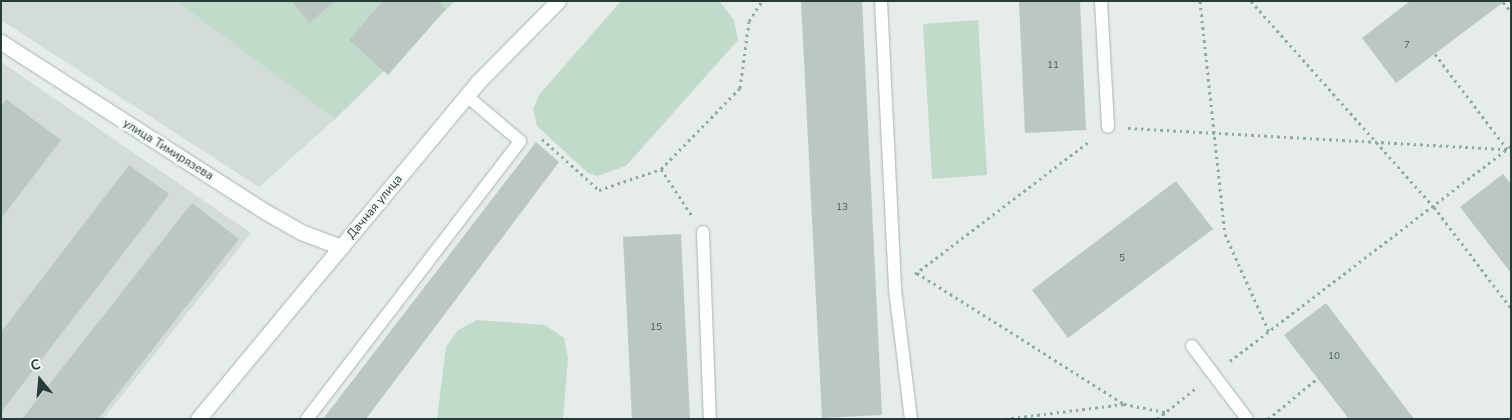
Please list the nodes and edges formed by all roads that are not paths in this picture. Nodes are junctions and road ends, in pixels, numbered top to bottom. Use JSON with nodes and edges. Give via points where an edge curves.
{"nodes":[{"id":1,"x":558,"y":1,"type":"edge"},
{"id":2,"x":881,"y":1,"type":"edge"},
{"id":3,"x":1101,"y":1,"type":"edge"},
{"id":4,"x":1,"y":42,"type":"edge"},
{"id":5,"x":466,"y":96,"type":"junction"},
{"id":6,"x":1108,"y":127,"type":"road end"},
{"id":7,"x":703,"y":232,"type":"road end"},
{"id":8,"x":341,"y":247,"type":"junction"},
{"id":9,"x":1192,"y":346,"type":"dead end"},
{"id":10,"x":198,"y":419,"type":"edge"},
{"id":11,"x":307,"y":419,"type":"edge"},
{"id":12,"x":710,"y":419,"type":"edge"},
{"id":13,"x":911,"y":419,"type":"edge"},
{"id":14,"x":1247,"y":419,"type":"edge"}],
"edges":[{"from":1,"to":5,"type":"street","name":"Дачная улица"},
{"from":2,"to":13,"type":"lane","via":[[896,289]]},
{"from":3,"to":6,"type":"lane"},
{"from":4,"to":8,"type":"street","name":"улица Тимирязева","via":[[266,212],[301,232]]},
{"from":5,"to":8,"type":"street","name":"Дачная улица"},
{"from":5,"to":11,"type":"lane","via":[[520,141]]},
{"from":7,"to":12,"type":"lane"},
{"from":8,"to":10,"type":"street","name":"Дачная улица"},
{"from":9,"to":14,"type":"lane"}]}
